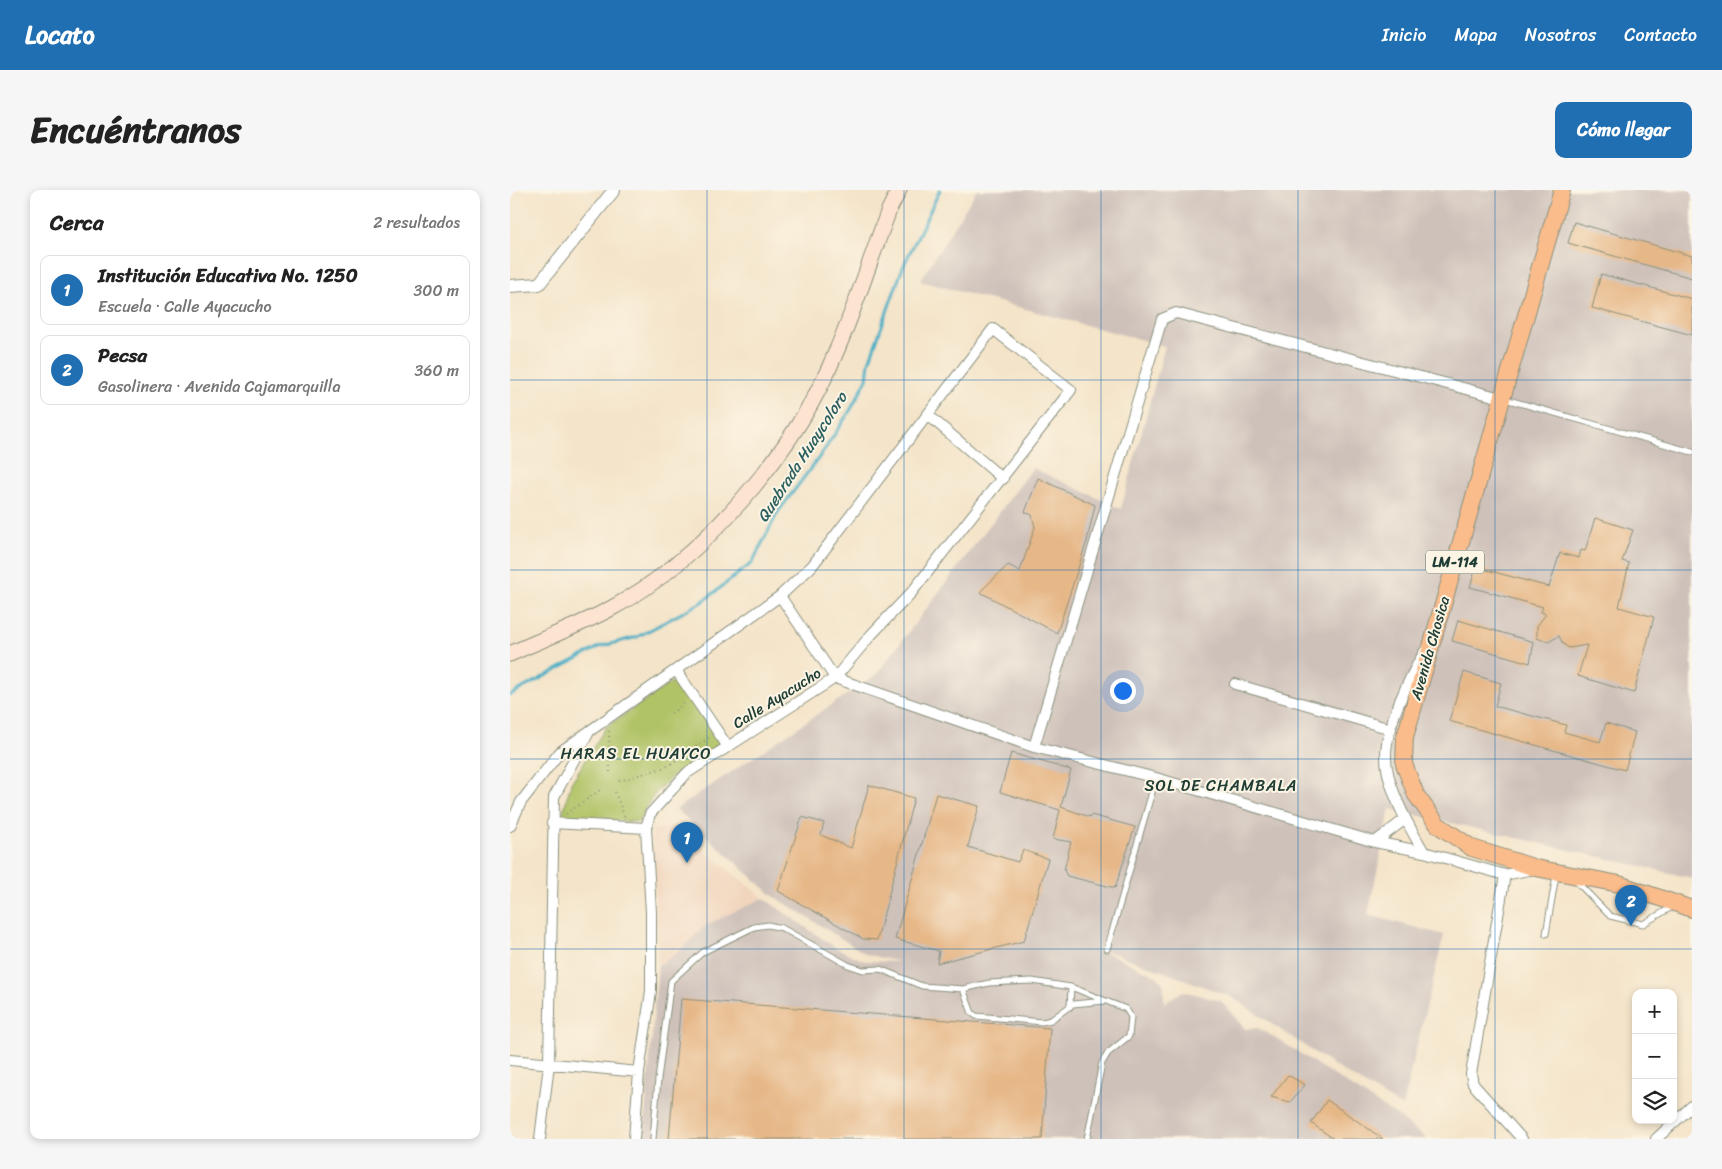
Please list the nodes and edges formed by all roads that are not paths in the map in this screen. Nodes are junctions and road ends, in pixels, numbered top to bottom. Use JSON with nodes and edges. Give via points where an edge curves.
{"nodes":[{"id":1,"x":614,"y":190,"type":"edge"},
{"id":2,"x":899,"y":190,"type":"edge"},
{"id":3,"x":1562,"y":190,"type":"edge"},
{"id":4,"x":510,"y":286,"type":"edge"},
{"id":5,"x":1501,"y":398,"type":"junction"},
{"id":6,"x":928,"y":415,"type":"junction"},
{"id":7,"x":1692,"y":452,"type":"edge"},
{"id":8,"x":1003,"y":479,"type":"junction"},
{"id":9,"x":780,"y":596,"type":"junction"},
{"id":10,"x":1435,"y":632,"type":"junction"},
{"id":11,"x":510,"y":654,"type":"edge"},
{"id":12,"x":676,"y":670,"type":"junction"},
{"id":13,"x":836,"y":678,"type":"junction"},
{"id":14,"x":1235,"y":684,"type":"dead end"},
{"id":15,"x":1391,"y":729,"type":"junction"},
{"id":16,"x":590,"y":731,"type":"junction"},
{"id":17,"x":728,"y":747,"type":"junction"},
{"id":18,"x":1034,"y":747,"type":"junction"},
{"id":19,"x":1156,"y":778,"type":"junction"},
{"id":20,"x":1404,"y":820,"type":"junction"},
{"id":21,"x":552,"y":823,"type":"junction"},
{"id":22,"x":510,"y":826,"type":"edge"},
{"id":23,"x":646,"y":828,"type":"junction"},
{"id":24,"x":1375,"y":842,"type":"junction"},
{"id":25,"x":1424,"y":852,"type":"junction"},
{"id":26,"x":1536,"y":868,"type":"junction"},
{"id":27,"x":1564,"y":874,"type":"junction"},
{"id":28,"x":1506,"y":875,"type":"junction"},
{"id":29,"x":1676,"y":904,"type":"junction"},
{"id":30,"x":1692,"y":909,"type":"edge"},
{"id":31,"x":1546,"y":934,"type":"dead end"},
{"id":32,"x":1107,"y":949,"type":"dead end"},
{"id":33,"x":1071,"y":987,"type":"junction"},
{"id":34,"x":962,"y":989,"type":"junction"},
{"id":35,"x":1106,"y":1001,"type":"junction"},
{"id":36,"x":1070,"y":1007,"type":"junction"},
{"id":37,"x":510,"y":1060,"type":"edge"},
{"id":38,"x":549,"y":1064,"type":"junction"},
{"id":39,"x":639,"y":1072,"type":"junction"},
{"id":40,"x":1692,"y":1106,"type":"edge"},
{"id":41,"x":540,"y":1139,"type":"edge"},
{"id":42,"x":634,"y":1139,"type":"edge"},
{"id":43,"x":653,"y":1139,"type":"edge"},
{"id":44,"x":1087,"y":1139,"type":"edge"},
{"id":45,"x":1522,"y":1139,"type":"edge"},
{"id":46,"x":1656,"y":1139,"type":"edge"}],
"edges":[{"from":1,"to":4,"type":"street","via":[[539,284]]},
{"from":2,"to":11,"type":"main road","via":[[836,353],[806,413],[771,463],[685,559],[611,609]]},
{"from":3,"to":5,"type":"main road","name":"Avenida Chosica","number":"LM-114"},
{"from":5,"to":7,"type":"lane"},
{"from":5,"to":10,"type":"main road","name":"Avenida Chosica","number":"LM-114"},
{"from":5,"to":18,"type":"street","via":[[1176,313],[1162,318]]},
{"from":6,"to":8,"type":"street"},
{"from":6,"to":8,"type":"street","name":"Calle Ayacucho","via":[[993,329],[1071,390]]},
{"from":6,"to":9,"type":"street","via":[[812,566]]},
{"from":8,"to":13,"type":"street","name":"Calle Ayacucho","via":[[912,592]]},
{"from":9,"to":12,"type":"street"},
{"from":9,"to":13,"type":"street"},
{"from":10,"to":15,"type":"street","via":[[1405,686]]},
{"from":10,"to":26,"type":"main road","name":"Avenida Chosica","number":"LM-114","via":[[1405,738],[1404,764],[1416,795],[1438,825],[1472,848]]},
{"from":12,"to":16,"type":"street"},
{"from":12,"to":17,"type":"street"},
{"from":13,"to":17,"type":"street","name":"Calle Ayacucho"},
{"from":13,"to":18,"type":"street"},
{"from":14,"to":15,"type":"street"},
{"from":15,"to":20,"type":"street","via":[[1386,755]]},
{"from":16,"to":21,"type":"street","via":[[554,797]]},
{"from":16,"to":22,"type":"street","via":[[560,752],[521,802]]},
{"from":17,"to":23,"type":"street","name":"Calle Ayacucho","via":[[686,773],[650,814]]},
{"from":18,"to":19,"type":"street"},
{"from":19,"to":24,"type":"street"},
{"from":19,"to":32,"type":"lane"},
{"from":20,"to":24,"type":"street"},
{"from":20,"to":25,"type":"street"},
{"from":21,"to":23,"type":"street"},
{"from":21,"to":38,"type":"street"},
{"from":23,"to":39,"type":"street","name":"Calle Ayacucho","via":[[651,991]]},
{"from":24,"to":25,"type":"street"},
{"from":25,"to":28,"type":"street"},
{"from":26,"to":27,"type":"main road","number":"LM-114"},
{"from":26,"to":28,"type":"street"},
{"from":27,"to":29,"type":"main road","number":"LM-114","via":[[1619,884]]},
{"from":27,"to":29,"type":"lane","via":[[1610,916],[1643,924]]},
{"from":27,"to":31,"type":"lane"},
{"from":28,"to":45,"type":"street","via":[[1471,1074],[1472,1084]]},
{"from":29,"to":30,"type":"main road","number":"LM-114"},
{"from":33,"to":34,"type":"lane","via":[[1032,981]]},
{"from":33,"to":35,"type":"lane"},
{"from":33,"to":36,"type":"lane"},
{"from":34,"to":36,"type":"lane","via":[[972,1014],[976,1016],[1048,1022]]},
{"from":34,"to":43,"type":"lane","via":[[922,986],[887,971],[862,970],[782,928],[754,927],[737,935],[702,952],[672,981]]},
{"from":35,"to":36,"type":"lane","via":[[1077,1003]]},
{"from":35,"to":44,"type":"lane","via":[[1129,1013],[1129,1036],[1108,1053],[1102,1063]]},
{"from":37,"to":38,"type":"street"},
{"from":38,"to":39,"type":"street"},
{"from":38,"to":41,"type":"street"},
{"from":39,"to":42,"type":"street","name":"Calle Ayacucho"},
{"from":40,"to":46,"type":"street"}]}
